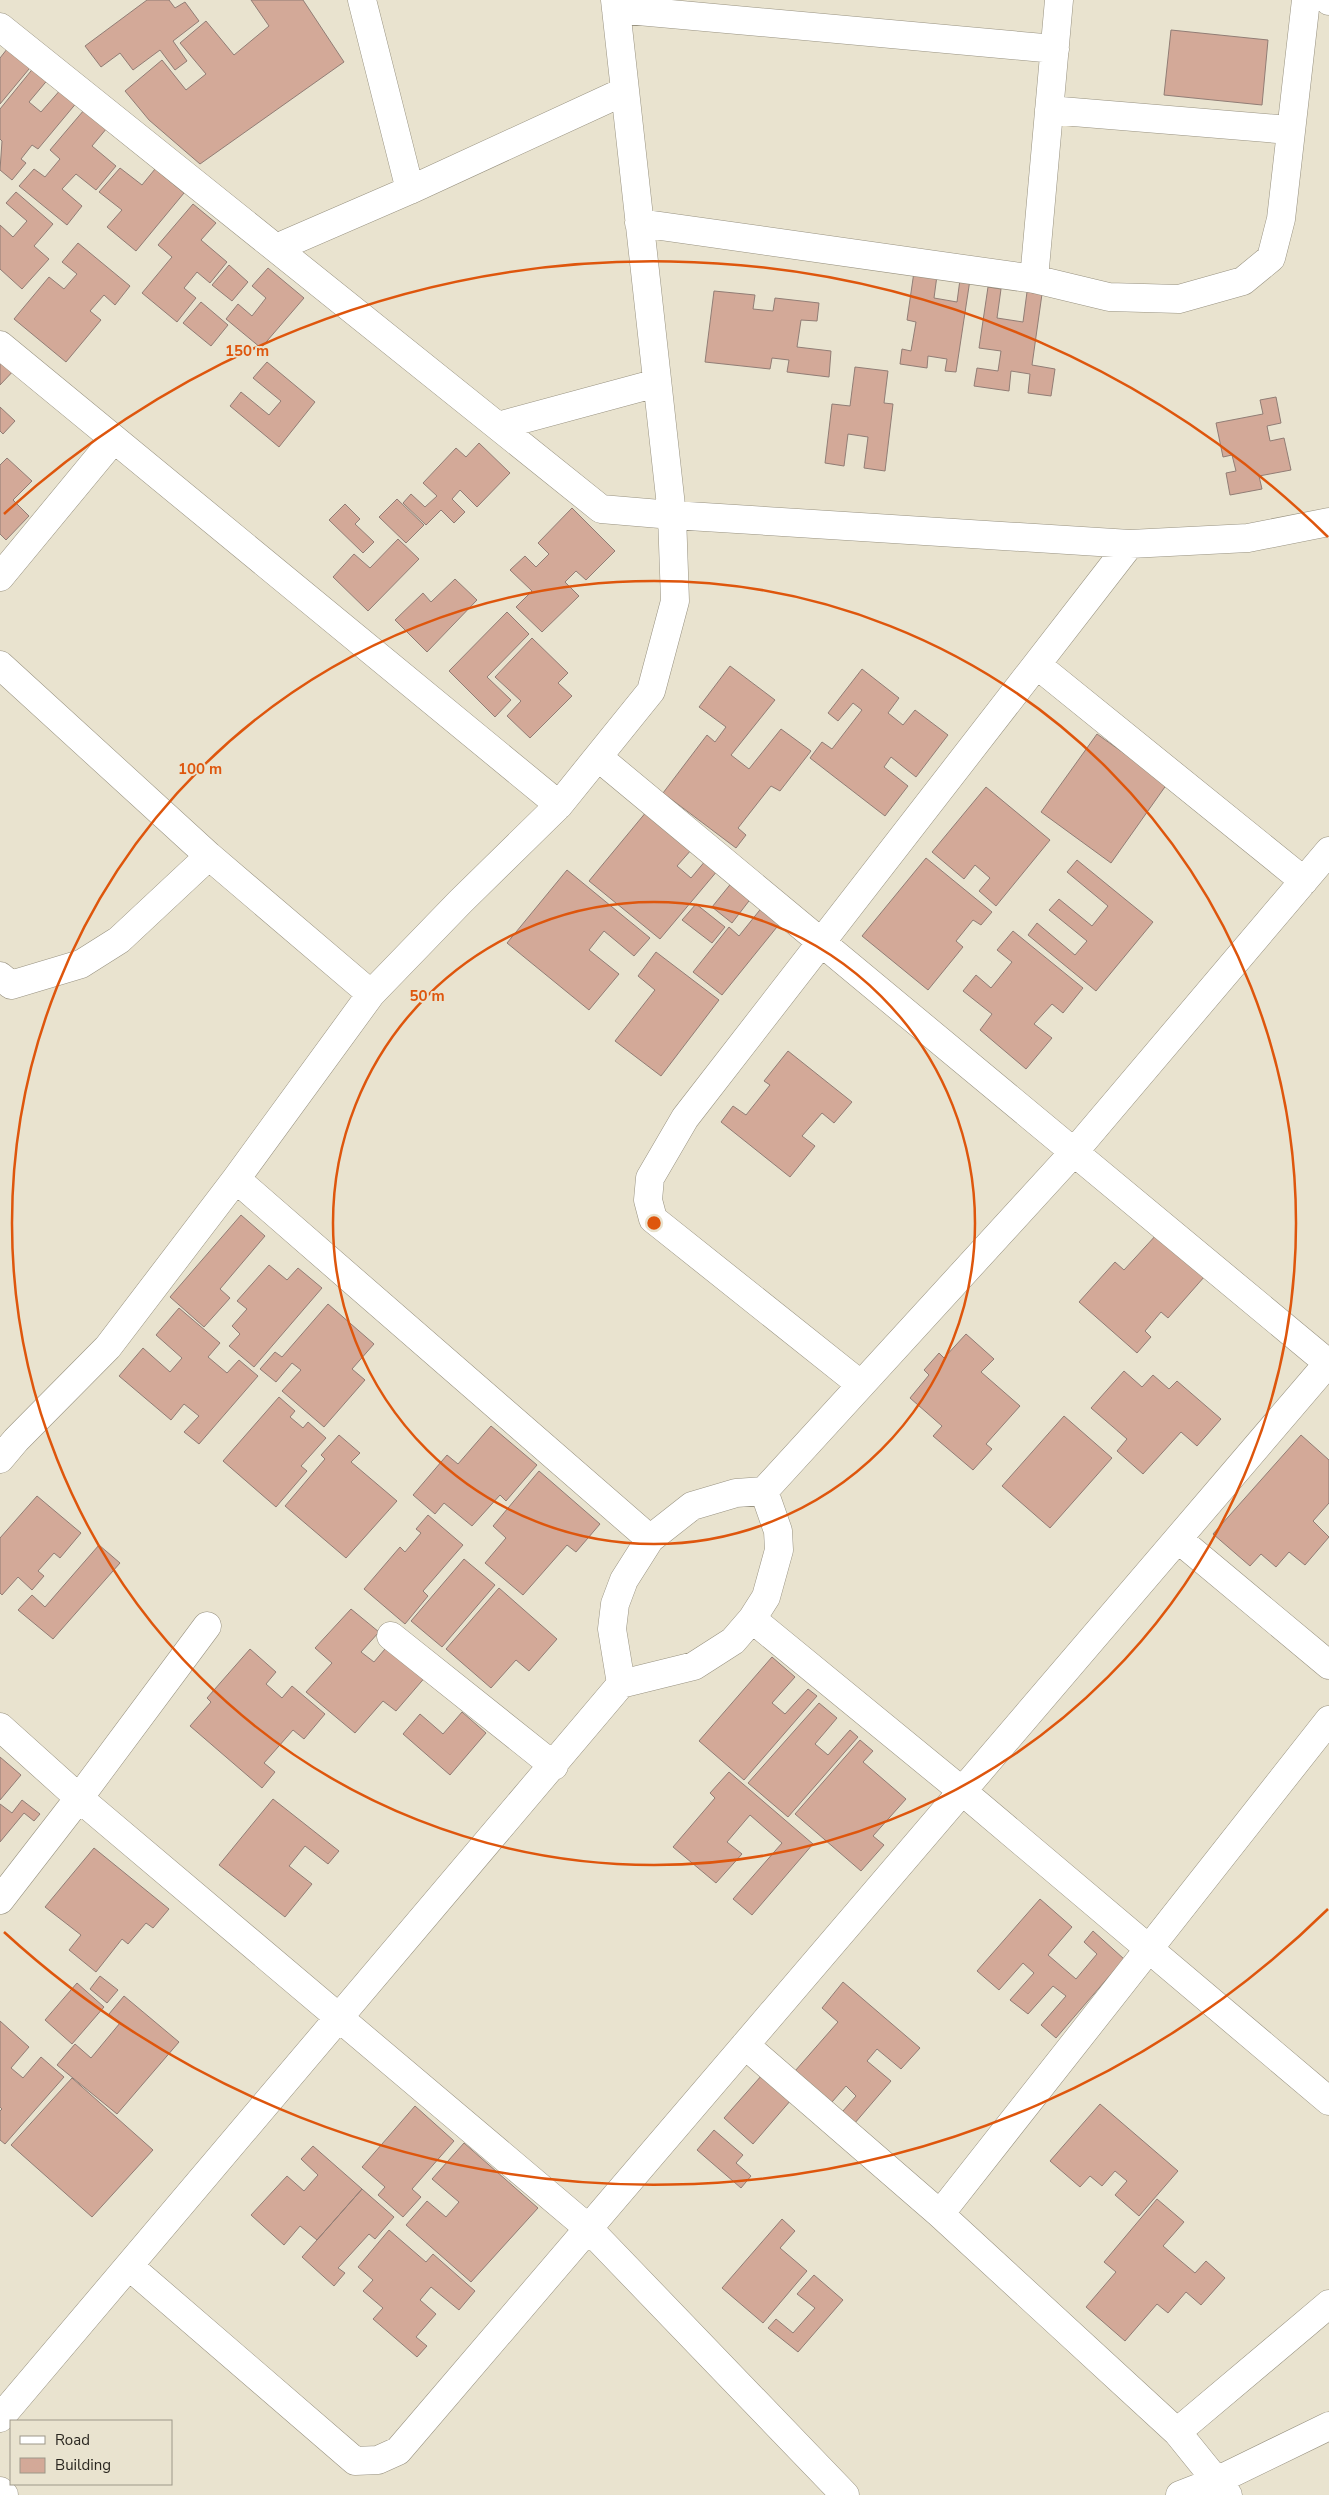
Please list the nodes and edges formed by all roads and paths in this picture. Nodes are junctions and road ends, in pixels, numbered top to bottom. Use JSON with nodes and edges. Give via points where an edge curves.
{"nodes":[{"id":1,"x":362,"y":0,"type":"edge"},
{"id":2,"x":1059,"y":0,"type":"edge"},
{"id":3,"x":1306,"y":0,"type":"edge"},
{"id":4,"x":615,"y":5,"type":"edge"},
{"id":5,"x":0,"y":27,"type":"edge"},
{"id":6,"x":1055,"y":50,"type":"junction"},
{"id":7,"x":625,"y":91,"type":"junction"},
{"id":8,"x":1049,"y":110,"type":"junction"},
{"id":9,"x":1290,"y":130,"type":"junction"},
{"id":10,"x":410,"y":190,"type":"junction"},
{"id":11,"x":639,"y":223,"type":"junction"},
{"id":12,"x":276,"y":248,"type":"junction"},
{"id":13,"x":1034,"y":279,"type":"junction"},
{"id":14,"x":0,"y":345,"type":"edge"},
{"id":15,"x":657,"y":383,"type":"junction"},
{"id":16,"x":498,"y":426,"type":"junction"},
{"id":17,"x":114,"y":439,"type":"junction"},
{"id":18,"x":672,"y":515,"type":"junction"},
{"id":19,"x":1329,"y":522,"type":"edge"},
{"id":20,"x":1130,"y":544,"type":"junction"},
{"id":21,"x":0,"y":576,"type":"edge"},
{"id":22,"x":0,"y":664,"type":"edge"},
{"id":23,"x":1037,"y":665,"type":"junction"},
{"id":24,"x":598,"y":757,"type":"junction"},
{"id":25,"x":559,"y":805,"type":"junction"},
{"id":26,"x":1329,"y":851,"type":"edge"},
{"id":27,"x":210,"y":856,"type":"junction"},
{"id":28,"x":1304,"y":881,"type":"junction"},
{"id":29,"x":821,"y":942,"type":"junction"},
{"id":30,"x":4,"y":987,"type":"edge"},
{"id":31,"x":371,"y":994,"type":"junction"},
{"id":32,"x":1074,"y":1152,"type":"junction"},
{"id":33,"x":236,"y":1179,"type":"junction"},
{"id":34,"x":1329,"y":1362,"type":"edge"},
{"id":35,"x":860,"y":1384,"type":"junction"},
{"id":36,"x":0,"y":1459,"type":"edge"},
{"id":37,"x":764,"y":1491,"type":"junction"},
{"id":38,"x":650,"y":1539,"type":"junction"},
{"id":39,"x":1178,"y":1539,"type":"junction"},
{"id":40,"x":752,"y":1619,"type":"junction"},
{"id":41,"x":207,"y":1626,"type":"dead end"},
{"id":42,"x":392,"y":1636,"type":"dead end"},
{"id":43,"x":1329,"y":1665,"type":"edge"},
{"id":44,"x":621,"y":1684,"type":"junction"},
{"id":45,"x":1329,"y":1720,"type":"edge"},
{"id":46,"x":0,"y":1727,"type":"edge"},
{"id":47,"x":554,"y":1766,"type":"junction"},
{"id":48,"x":962,"y":1791,"type":"junction"},
{"id":49,"x":79,"y":1798,"type":"junction"},
{"id":50,"x":0,"y":1900,"type":"edge"},
{"id":51,"x":1149,"y":1949,"type":"junction"},
{"id":52,"x":339,"y":2018,"type":"junction"},
{"id":53,"x":745,"y":2046,"type":"junction"},
{"id":54,"x":1329,"y":2101,"type":"edge"},
{"id":55,"x":940,"y":2214,"type":"junction"},
{"id":56,"x":588,"y":2228,"type":"junction"},
{"id":57,"x":129,"y":2266,"type":"junction"},
{"id":58,"x":1329,"y":2304,"type":"edge"},
{"id":59,"x":0,"y":2418,"type":"edge"},
{"id":60,"x":1329,"y":2426,"type":"edge"},
{"id":61,"x":1178,"y":2432,"type":"junction"},
{"id":62,"x":1222,"y":2488,"type":"edge"},
{"id":63,"x":0,"y":2491,"type":"edge"},
{"id":64,"x":4,"y":2495,"type":"edge"},
{"id":65,"x":845,"y":2495,"type":"edge"},
{"id":66,"x":1180,"y":2495,"type":"edge"}],
"edges":[{"from":1,"to":10,"type":"street"},
{"from":2,"to":6,"type":"street"},
{"from":3,"to":9,"type":"street"},
{"from":4,"to":6,"type":"street"},
{"from":4,"to":7,"type":"street"},
{"from":5,"to":12,"type":"street"},
{"from":6,"to":8,"type":"street"},
{"from":7,"to":10,"type":"street"},
{"from":7,"to":11,"type":"street"},
{"from":8,"to":9,"type":"street"},
{"from":8,"to":13,"type":"street"},
{"from":9,"to":13,"type":"street","via":[[1281,219],[1271,258],[1243,281],[1179,299],[1109,297]]},
{"from":10,"to":12,"type":"street"},
{"from":11,"to":13,"type":"street"},
{"from":11,"to":15,"type":"street"},
{"from":12,"to":16,"type":"street"},
{"from":14,"to":17,"type":"street"},
{"from":15,"to":16,"type":"street"},
{"from":15,"to":18,"type":"street"},
{"from":16,"to":18,"type":"street","via":[[601,508]]},
{"from":17,"to":21,"type":"street"},
{"from":17,"to":25,"type":"street"},
{"from":18,"to":20,"type":"street"},
{"from":18,"to":24,"type":"street","via":[[674,601],[651,691]]},
{"from":19,"to":20,"type":"street","via":[[1248,538]]},
{"from":20,"to":23,"type":"street"},
{"from":22,"to":27,"type":"street"},
{"from":23,"to":28,"type":"street"},
{"from":23,"to":29,"type":"street"},
{"from":24,"to":25,"type":"street"},
{"from":24,"to":29,"type":"street"},
{"from":25,"to":31,"type":"street"},
{"from":26,"to":28,"type":"street"},
{"from":27,"to":30,"type":"street","via":[[111,945],[81,964]]},
{"from":27,"to":31,"type":"street"},
{"from":28,"to":32,"type":"street"},
{"from":29,"to":32,"type":"street"},
{"from":29,"to":35,"type":"street","via":[[685,1118],[650,1178],[648,1200],[653,1219]]},
{"from":31,"to":33,"type":"street"},
{"from":32,"to":34,"type":"street"},
{"from":32,"to":35,"type":"street"},
{"from":33,"to":36,"type":"street","via":[[108,1347]]},
{"from":33,"to":38,"type":"street"},
{"from":34,"to":39,"type":"street"},
{"from":35,"to":37,"type":"street"},
{"from":37,"to":38,"type":"street","via":[[736,1493],[692,1506]]},
{"from":37,"to":40,"type":"street","via":[[778,1531],[779,1550],[766,1596]]},
{"from":38,"to":44,"type":"street","via":[[624,1580],[615,1604],[612,1629]]},
{"from":39,"to":43,"type":"street"},
{"from":39,"to":48,"type":"street"},
{"from":40,"to":44,"type":"street","via":[[733,1641],[694,1666]]},
{"from":40,"to":48,"type":"street"},
{"from":41,"to":49,"type":"street"},
{"from":42,"to":47,"type":"street"},
{"from":44,"to":47,"type":"street"},
{"from":45,"to":51,"type":"street"},
{"from":46,"to":49,"type":"street"},
{"from":47,"to":52,"type":"street"},
{"from":48,"to":51,"type":"street"},
{"from":48,"to":53,"type":"street"},
{"from":49,"to":50,"type":"street"},
{"from":49,"to":52,"type":"street"},
{"from":51,"to":54,"type":"street"},
{"from":51,"to":55,"type":"street"},
{"from":52,"to":56,"type":"street"},
{"from":52,"to":57,"type":"street"},
{"from":53,"to":55,"type":"street"},
{"from":53,"to":56,"type":"street"},
{"from":55,"to":61,"type":"street"},
{"from":56,"to":57,"type":"street","via":[[398,2451],[378,2460],[355,2460]]},
{"from":56,"to":65,"type":"street"},
{"from":57,"to":59,"type":"street"},
{"from":58,"to":61,"type":"street"},
{"from":60,"to":62,"type":"street"},
{"from":61,"to":62,"type":"street"},
{"from":62,"to":66,"type":"street"},
{"from":63,"to":64,"type":"street"}]}
